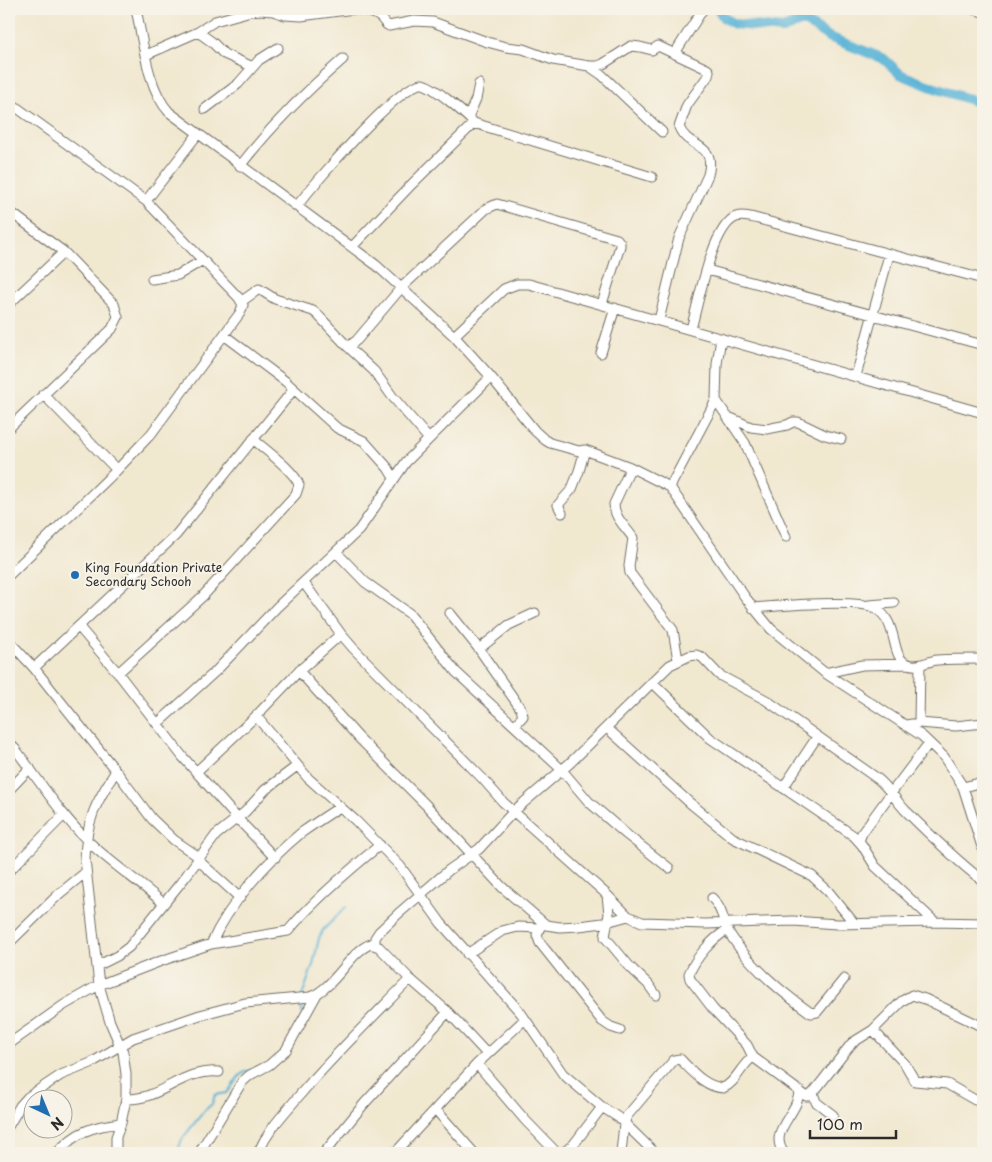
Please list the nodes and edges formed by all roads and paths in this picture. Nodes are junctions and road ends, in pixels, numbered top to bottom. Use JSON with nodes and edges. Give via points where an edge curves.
{"nodes":[{"id":1,"x":136,"y":9,"type":"edge"},
{"id":2,"x":355,"y":9,"type":"edge"},
{"id":3,"x":703,"y":9,"type":"edge"},
{"id":4,"x":974,"y":9,"type":"edge"},
{"id":5,"x":983,"y":12,"type":"edge"},
{"id":6,"x":198,"y":32,"type":"junction"},
{"id":7,"x":278,"y":48,"type":"dead end"},
{"id":8,"x":675,"y":53,"type":"junction"},
{"id":9,"x":146,"y":55,"type":"junction"},
{"id":10,"x":343,"y":59,"type":"dead end"},
{"id":11,"x":588,"y":66,"type":"junction"},
{"id":12,"x":253,"y":67,"type":"junction"},
{"id":13,"x":479,"y":84,"type":"dead end"},
{"id":14,"x":9,"y":102,"type":"edge"},
{"id":15,"x":204,"y":109,"type":"dead end"},
{"id":16,"x":471,"y":120,"type":"junction"},
{"id":17,"x":662,"y":132,"type":"dead end"},
{"id":18,"x":197,"y":135,"type":"junction"},
{"id":19,"x":240,"y":166,"type":"junction"},
{"id":20,"x":652,"y":177,"type":"dead end"},
{"id":21,"x":146,"y":200,"type":"junction"},
{"id":22,"x":297,"y":206,"type":"junction"},
{"id":23,"x":9,"y":211,"type":"edge"},
{"id":24,"x":352,"y":247,"type":"junction"},
{"id":25,"x":64,"y":252,"type":"junction"},
{"id":26,"x":888,"y":255,"type":"junction"},
{"id":27,"x":203,"y":260,"type":"junction"},
{"id":28,"x":707,"y":270,"type":"junction"},
{"id":29,"x":152,"y":279,"type":"dead end"},
{"id":30,"x":983,"y":279,"type":"edge"},
{"id":31,"x":401,"y":288,"type":"junction"},
{"id":32,"x":242,"y":301,"type":"junction"},
{"id":33,"x":9,"y":304,"type":"edge"},
{"id":34,"x":602,"y":304,"type":"junction"},
{"id":35,"x":616,"y":308,"type":"junction"},
{"id":36,"x":871,"y":316,"type":"junction"},
{"id":37,"x":658,"y":320,"type":"junction"},
{"id":38,"x":691,"y":329,"type":"junction"},
{"id":39,"x":224,"y":335,"type":"junction"},
{"id":40,"x":454,"y":336,"type":"junction"},
{"id":41,"x":720,"y":338,"type":"junction"},
{"id":42,"x":983,"y":345,"type":"edge"},
{"id":43,"x":348,"y":347,"type":"junction"},
{"id":44,"x":601,"y":353,"type":"dead end"},
{"id":45,"x":856,"y":376,"type":"junction"},
{"id":46,"x":491,"y":377,"type":"junction"},
{"id":47,"x":294,"y":389,"type":"junction"},
{"id":48,"x":43,"y":394,"type":"junction"},
{"id":49,"x":716,"y":400,"type":"junction"},
{"id":50,"x":983,"y":413,"type":"edge"},
{"id":51,"x":728,"y":416,"type":"junction"},
{"id":52,"x":9,"y":428,"type":"edge"},
{"id":53,"x":428,"y":438,"type":"junction"},
{"id":54,"x":253,"y":439,"type":"junction"},
{"id":55,"x":841,"y":439,"type":"dead end"},
{"id":56,"x":585,"y":450,"type":"junction"},
{"id":57,"x":380,"y":460,"type":"junction"},
{"id":58,"x":406,"y":462,"type":"junction"},
{"id":59,"x":630,"y":467,"type":"junction"},
{"id":60,"x":117,"y":470,"type":"junction"},
{"id":61,"x":394,"y":478,"type":"junction"},
{"id":62,"x":670,"y":487,"type":"junction"},
{"id":63,"x":562,"y":513,"type":"dead end"},
{"id":64,"x":786,"y":537,"type":"dead end"},
{"id":65,"x":336,"y":552,"type":"junction"},
{"id":66,"x":9,"y":575,"type":"edge"},
{"id":67,"x":304,"y":583,"type":"junction"},
{"id":68,"x":894,"y":604,"type":"dead end"},
{"id":69,"x":869,"y":605,"type":"junction"},
{"id":70,"x":753,"y":608,"type":"junction"},
{"id":71,"x":450,"y":613,"type":"dead end"},
{"id":72,"x":534,"y":613,"type":"dead end"},
{"id":73,"x":79,"y":627,"type":"junction"},
{"id":74,"x":341,"y":634,"type":"junction"},
{"id":75,"x":9,"y":641,"type":"edge"},
{"id":76,"x":479,"y":648,"type":"junction"},
{"id":77,"x":983,"y":659,"type":"edge"},
{"id":78,"x":678,"y":660,"type":"junction"},
{"id":79,"x":908,"y":664,"type":"junction"},
{"id":80,"x":920,"y":666,"type":"junction"},
{"id":81,"x":34,"y":668,"type":"junction"},
{"id":82,"x":299,"y":671,"type":"junction"},
{"id":83,"x":118,"y":673,"type":"junction"},
{"id":84,"x":825,"y":673,"type":"junction"},
{"id":85,"x":652,"y":682,"type":"junction"},
{"id":86,"x":256,"y":716,"type":"junction"},
{"id":87,"x":919,"y":723,"type":"junction"},
{"id":88,"x":983,"y":723,"type":"edge"},
{"id":89,"x":157,"y":724,"type":"junction"},
{"id":90,"x":515,"y":725,"type":"junction"},
{"id":91,"x":906,"y":725,"type":"junction"},
{"id":92,"x":607,"y":728,"type":"junction"},
{"id":93,"x":818,"y":737,"type":"junction"},
{"id":94,"x":9,"y":743,"type":"edge"},
{"id":95,"x":929,"y":743,"type":"junction"},
{"id":96,"x":297,"y":766,"type":"junction"},
{"id":97,"x":30,"y":768,"type":"junction"},
{"id":98,"x":561,"y":769,"type":"junction"},
{"id":99,"x":116,"y":771,"type":"junction"},
{"id":100,"x":196,"y":772,"type":"junction"},
{"id":101,"x":983,"y":782,"type":"edge"},
{"id":102,"x":963,"y":786,"type":"junction"},
{"id":103,"x":783,"y":788,"type":"junction"},
{"id":104,"x":9,"y":790,"type":"edge"},
{"id":105,"x":892,"y":792,"type":"junction"},
{"id":106,"x":340,"y":806,"type":"junction"},
{"id":107,"x":514,"y":811,"type":"junction"},
{"id":108,"x":64,"y":815,"type":"junction"},
{"id":109,"x":237,"y":818,"type":"junction"},
{"id":110,"x":86,"y":840,"type":"junction"},
{"id":111,"x":859,"y":841,"type":"junction"},
{"id":112,"x":380,"y":845,"type":"junction"},
{"id":113,"x":983,"y":847,"type":"edge"},
{"id":114,"x":472,"y":854,"type":"junction"},
{"id":115,"x":275,"y":858,"type":"junction"},
{"id":116,"x":198,"y":859,"type":"junction"},
{"id":117,"x":669,"y":868,"type":"dead end"},
{"id":118,"x":9,"y":871,"type":"edge"},
{"id":119,"x":86,"y":872,"type":"junction"},
{"id":120,"x":983,"y":882,"type":"edge"},
{"id":121,"x":421,"y":894,"type":"junction"},
{"id":122,"x":607,"y":895,"type":"junction"},
{"id":123,"x":240,"y":898,"type":"junction"},
{"id":124,"x":712,"y":898,"type":"dead end"},
{"id":125,"x":163,"y":903,"type":"junction"},
{"id":126,"x":628,"y":916,"type":"junction"},
{"id":127,"x":607,"y":921,"type":"junction"},
{"id":128,"x":935,"y":922,"type":"junction"},
{"id":129,"x":983,"y":922,"type":"edge"},
{"id":130,"x":854,"y":923,"type":"junction"},
{"id":131,"x":540,"y":925,"type":"junction"},
{"id":132,"x":727,"y":926,"type":"junction"},
{"id":133,"x":9,"y":942,"type":"edge"},
{"id":134,"x":211,"y":944,"type":"junction"},
{"id":135,"x":375,"y":944,"type":"junction"},
{"id":136,"x":467,"y":954,"type":"junction"},
{"id":137,"x":97,"y":966,"type":"junction"},
{"id":138,"x":410,"y":979,"type":"junction"},
{"id":139,"x":844,"y":979,"type":"dead end"},
{"id":140,"x":99,"y":985,"type":"junction"},
{"id":141,"x":317,"y":994,"type":"junction"},
{"id":142,"x":656,"y":995,"type":"dead end"},
{"id":143,"x":448,"y":1012,"type":"junction"},
{"id":144,"x":525,"y":1019,"type":"junction"},
{"id":145,"x":983,"y":1027,"type":"edge"},
{"id":146,"x":620,"y":1030,"type":"dead end"},
{"id":147,"x":873,"y":1030,"type":"junction"},
{"id":148,"x":9,"y":1044,"type":"edge"},
{"id":149,"x":120,"y":1045,"type":"junction"},
{"id":150,"x":487,"y":1054,"type":"junction"},
{"id":151,"x":753,"y":1057,"type":"junction"},
{"id":152,"x":476,"y":1064,"type":"junction"},
{"id":153,"x":218,"y":1072,"type":"dead end"},
{"id":154,"x":800,"y":1092,"type":"junction"},
{"id":155,"x":814,"y":1093,"type":"junction"},
{"id":156,"x":126,"y":1099,"type":"junction"},
{"id":157,"x":983,"y":1102,"type":"edge"},
{"id":158,"x":602,"y":1107,"type":"junction"},
{"id":159,"x":436,"y":1110,"type":"junction"},
{"id":160,"x":833,"y":1115,"type":"dead end"},
{"id":161,"x":121,"y":1123,"type":"junction"},
{"id":162,"x":9,"y":1124,"type":"edge"},
{"id":163,"x":624,"y":1124,"type":"junction"},
{"id":164,"x":399,"y":1152,"type":"edge"},
{"id":165,"x":57,"y":1153,"type":"edge"},
{"id":166,"x":116,"y":1153,"type":"edge"},
{"id":167,"x":199,"y":1153,"type":"edge"},
{"id":168,"x":258,"y":1153,"type":"edge"},
{"id":169,"x":324,"y":1153,"type":"edge"},
{"id":170,"x":474,"y":1153,"type":"edge"},
{"id":171,"x":557,"y":1153,"type":"edge"},
{"id":172,"x":564,"y":1153,"type":"edge"},
{"id":173,"x":621,"y":1153,"type":"edge"},
{"id":174,"x":655,"y":1153,"type":"edge"},
{"id":175,"x":784,"y":1153,"type":"edge"}],
"edges":[{"from":1,"to":9,"type":"street"},
{"from":2,"to":6,"type":"street","via":[[301,16],[251,11],[219,19]]},
{"from":2,"to":11,"type":"street","via":[[366,10],[389,26],[414,21],[433,22],[487,42]]},
{"from":3,"to":8,"type":"street"},
{"from":4,"to":5,"type":"street"},
{"from":6,"to":9,"type":"street"},
{"from":6,"to":12,"type":"street","via":[[224,54]]},
{"from":7,"to":12,"type":"street"},
{"from":8,"to":11,"type":"street","via":[[660,46],[652,50],[630,46],[603,64]]},
{"from":8,"to":37,"type":"street","via":[[709,71],[686,105],[680,127],[682,133],[707,152],[710,167],[679,238]]},
{"from":9,"to":18,"type":"street","via":[[163,106]]},
{"from":10,"to":19,"type":"street","via":[[292,105]]},
{"from":11,"to":17,"type":"street","via":[[602,75]]},
{"from":12,"to":15,"type":"street","via":[[238,84]]},
{"from":13,"to":16,"type":"street"},
{"from":14,"to":21,"type":"street"},
{"from":16,"to":20,"type":"street"},
{"from":16,"to":22,"type":"street","via":[[428,86],[412,87],[347,146]]},
{"from":16,"to":24,"type":"street"},
{"from":18,"to":19,"type":"street"},
{"from":18,"to":21,"type":"street"},
{"from":19,"to":22,"type":"street"},
{"from":21,"to":27,"type":"street"},
{"from":22,"to":24,"type":"street"},
{"from":23,"to":25,"type":"street"},
{"from":24,"to":31,"type":"street"},
{"from":25,"to":33,"type":"street"},
{"from":25,"to":48,"type":"street","via":[[114,304],[118,317],[112,329]]},
{"from":26,"to":28,"type":"street","via":[[766,221],[739,217],[730,221],[717,238]]},
{"from":26,"to":30,"type":"street"},
{"from":26,"to":36,"type":"street"},
{"from":27,"to":29,"type":"street","via":[[178,275]]},
{"from":27,"to":32,"type":"street"},
{"from":28,"to":36,"type":"street"},
{"from":28,"to":38,"type":"street"},
{"from":31,"to":34,"type":"street","via":[[486,209],[497,204],[617,238],[620,246]]},
{"from":31,"to":40,"type":"street"},
{"from":31,"to":43,"type":"street"},
{"from":32,"to":39,"type":"street","via":[[242,309]]},
{"from":32,"to":43,"type":"street","via":[[260,289],[275,299],[312,312]]},
{"from":34,"to":35,"type":"street"},
{"from":34,"to":40,"type":"street","via":[[536,285],[517,284],[498,294]]},
{"from":35,"to":37,"type":"street"},
{"from":35,"to":44,"type":"street"},
{"from":36,"to":42,"type":"street"},
{"from":36,"to":45,"type":"street"},
{"from":37,"to":38,"type":"street"},
{"from":38,"to":41,"type":"street"},
{"from":39,"to":47,"type":"street"},
{"from":39,"to":60,"type":"street","via":[[162,420]]},
{"from":40,"to":46,"type":"street"},
{"from":41,"to":45,"type":"street"},
{"from":41,"to":49,"type":"street"},
{"from":43,"to":53,"type":"street","via":[[374,371]]},
{"from":45,"to":50,"type":"street"},
{"from":46,"to":53,"type":"street"},
{"from":46,"to":56,"type":"street","via":[[545,440],[557,446]]},
{"from":47,"to":54,"type":"street"},
{"from":47,"to":57,"type":"street","via":[[337,428],[364,441]]},
{"from":48,"to":52,"type":"street"},
{"from":48,"to":60,"type":"street"},
{"from":49,"to":51,"type":"street"},
{"from":49,"to":62,"type":"street"},
{"from":51,"to":55,"type":"street","via":[[752,427],[767,429],[798,422],[825,436]]},
{"from":51,"to":64,"type":"street","via":[[745,443]]},
{"from":53,"to":58,"type":"street"},
{"from":54,"to":73,"type":"street","via":[[176,535]]},
{"from":54,"to":83,"type":"street","via":[[296,478],[298,491],[203,596]]},
{"from":56,"to":59,"type":"street"},
{"from":56,"to":63,"type":"street","via":[[572,489],[558,505]]},
{"from":57,"to":58,"type":"street"},
{"from":57,"to":61,"type":"street"},
{"from":58,"to":61,"type":"street"},
{"from":59,"to":62,"type":"street"},
{"from":59,"to":78,"type":"street","via":[[614,509],[633,538],[630,573],[673,630]]},
{"from":60,"to":66,"type":"street"},
{"from":61,"to":65,"type":"street","via":[[365,522]]},
{"from":62,"to":70,"type":"street"},
{"from":65,"to":67,"type":"street"},
{"from":65,"to":90,"type":"street","via":[[365,582],[410,614],[456,672]]},
{"from":67,"to":74,"type":"street"},
{"from":67,"to":89,"type":"street","via":[[216,671]]},
{"from":68,"to":69,"type":"street"},
{"from":69,"to":70,"type":"street"},
{"from":69,"to":79,"type":"street","via":[[886,618],[894,634],[897,653]]},
{"from":70,"to":84,"type":"street","via":[[783,640]]},
{"from":71,"to":76,"type":"street"},
{"from":72,"to":76,"type":"street","via":[[509,625]]},
{"from":73,"to":81,"type":"street"},
{"from":73,"to":83,"type":"street"},
{"from":74,"to":82,"type":"street"},
{"from":74,"to":107,"type":"street"},
{"from":75,"to":81,"type":"street"},
{"from":76,"to":90,"type":"street","via":[[521,709],[523,716]]},
{"from":77,"to":80,"type":"street","via":[[938,660]]},
{"from":78,"to":85,"type":"street"},
{"from":78,"to":93,"type":"street","via":[[696,655],[702,657],[719,675],[766,700]]},
{"from":79,"to":80,"type":"street"},
{"from":79,"to":84,"type":"street","via":[[862,666]]},
{"from":80,"to":87,"type":"street"},
{"from":81,"to":99,"type":"street"},
{"from":82,"to":86,"type":"street"},
{"from":82,"to":114,"type":"street"},
{"from":83,"to":89,"type":"street"},
{"from":84,"to":91,"type":"street"},
{"from":85,"to":92,"type":"street"},
{"from":85,"to":103,"type":"street","via":[[710,738]]},
{"from":86,"to":96,"type":"street"},
{"from":86,"to":100,"type":"street"},
{"from":87,"to":88,"type":"street","via":[[956,726]]},
{"from":87,"to":91,"type":"street"},
{"from":89,"to":100,"type":"street"},
{"from":90,"to":98,"type":"street"},
{"from":91,"to":95,"type":"street"},
{"from":92,"to":98,"type":"street"},
{"from":92,"to":130,"type":"street","via":[[734,838],[812,876]]},
{"from":93,"to":103,"type":"street"},
{"from":93,"to":105,"type":"street"},
{"from":94,"to":97,"type":"street"},
{"from":95,"to":102,"type":"street","via":[[950,764]]},
{"from":95,"to":105,"type":"street"},
{"from":96,"to":106,"type":"street"},
{"from":96,"to":109,"type":"street","via":[[265,790]]},
{"from":97,"to":104,"type":"street"},
{"from":97,"to":108,"type":"street"},
{"from":98,"to":107,"type":"street"},
{"from":98,"to":117,"type":"street","via":[[589,802]]},
{"from":99,"to":110,"type":"street","via":[[97,801]]},
{"from":99,"to":116,"type":"street","via":[[152,819]]},
{"from":100,"to":109,"type":"street"},
{"from":101,"to":102,"type":"street"},
{"from":102,"to":113,"type":"street"},
{"from":103,"to":111,"type":"street"},
{"from":105,"to":111,"type":"street"},
{"from":105,"to":120,"type":"street","via":[[943,848]]},
{"from":106,"to":112,"type":"street"},
{"from":106,"to":115,"type":"street","via":[[302,832]]},
{"from":107,"to":114,"type":"street"},
{"from":107,"to":122,"type":"street"},
{"from":108,"to":110,"type":"street"},
{"from":108,"to":118,"type":"street"},
{"from":109,"to":115,"type":"street"},
{"from":109,"to":116,"type":"street","via":[[216,835]]},
{"from":110,"to":119,"type":"street"},
{"from":110,"to":125,"type":"street"},
{"from":111,"to":128,"type":"street","via":[[875,866]]},
{"from":112,"to":121,"type":"street"},
{"from":112,"to":134,"type":"street","via":[[303,913],[288,931]]},
{"from":114,"to":121,"type":"street"},
{"from":114,"to":131,"type":"street"},
{"from":115,"to":123,"type":"street"},
{"from":116,"to":123,"type":"street"},
{"from":116,"to":125,"type":"street"},
{"from":119,"to":133,"type":"street"},
{"from":119,"to":137,"type":"street"},
{"from":121,"to":135,"type":"street","via":[[379,932]]},
{"from":121,"to":136,"type":"street"},
{"from":122,"to":126,"type":"street"},
{"from":122,"to":127,"type":"street"},
{"from":123,"to":134,"type":"street"},
{"from":124,"to":132,"type":"street"},
{"from":125,"to":137,"type":"street","via":[[128,947]]},
{"from":126,"to":127,"type":"street"},
{"from":126,"to":132,"type":"street","via":[[642,922]]},
{"from":127,"to":131,"type":"street","via":[[568,927]]},
{"from":127,"to":142,"type":"street","via":[[606,939]]},
{"from":128,"to":129,"type":"street"},
{"from":128,"to":130,"type":"street"},
{"from":130,"to":132,"type":"street","via":[[793,921]]},
{"from":131,"to":136,"type":"street","via":[[502,931]]},
{"from":131,"to":146,"type":"street","via":[[537,935],[540,944],[602,1021]]},
{"from":132,"to":139,"type":"street","via":[[768,980],[811,1014],[817,1012]]},
{"from":132,"to":151,"type":"street","via":[[694,964],[689,976],[706,1002],[747,1045]]},
{"from":134,"to":140,"type":"street"},
{"from":135,"to":138,"type":"street"},
{"from":135,"to":141,"type":"street","via":[[361,951]]},
{"from":136,"to":144,"type":"street"},
{"from":137,"to":140,"type":"street"},
{"from":138,"to":143,"type":"street"},
{"from":138,"to":168,"type":"street","via":[[307,1086],[268,1133]]},
{"from":140,"to":148,"type":"street"},
{"from":140,"to":149,"type":"street"},
{"from":141,"to":149,"type":"street","via":[[218,1010],[146,1033]]},
{"from":141,"to":167,"type":"street","via":[[286,1050],[242,1082]]},
{"from":143,"to":150,"type":"street"},
{"from":143,"to":169,"type":"street"},
{"from":144,"to":150,"type":"street"},
{"from":144,"to":158,"type":"street","via":[[563,1074]]},
{"from":145,"to":147,"type":"street","via":[[912,995]]},
{"from":147,"to":155,"type":"street","via":[[852,1043]]},
{"from":147,"to":157,"type":"street","via":[[905,1064],[915,1081],[947,1084]]},
{"from":149,"to":156,"type":"street","via":[[126,1074]]},
{"from":149,"to":162,"type":"street","via":[[91,1063],[61,1075],[28,1098]]},
{"from":150,"to":152,"type":"street"},
{"from":151,"to":154,"type":"street"},
{"from":151,"to":163,"type":"street","via":[[724,1088],[704,1081],[676,1059],[631,1111]]},
{"from":152,"to":159,"type":"street"},
{"from":152,"to":171,"type":"street"},
{"from":153,"to":156,"type":"street","via":[[194,1073],[147,1097]]},
{"from":154,"to":155,"type":"street","via":[[806,1096]]},
{"from":154,"to":175,"type":"street","via":[[778,1139],[778,1146]]},
{"from":155,"to":160,"type":"street","via":[[816,1102]]},
{"from":156,"to":161,"type":"street"},
{"from":158,"to":163,"type":"street"},
{"from":158,"to":172,"type":"street"},
{"from":159,"to":164,"type":"street"},
{"from":159,"to":170,"type":"street"},
{"from":161,"to":165,"type":"street","via":[[84,1131]]},
{"from":161,"to":166,"type":"street","via":[[116,1137]]},
{"from":163,"to":173,"type":"street"},
{"from":163,"to":174,"type":"street"}]}
